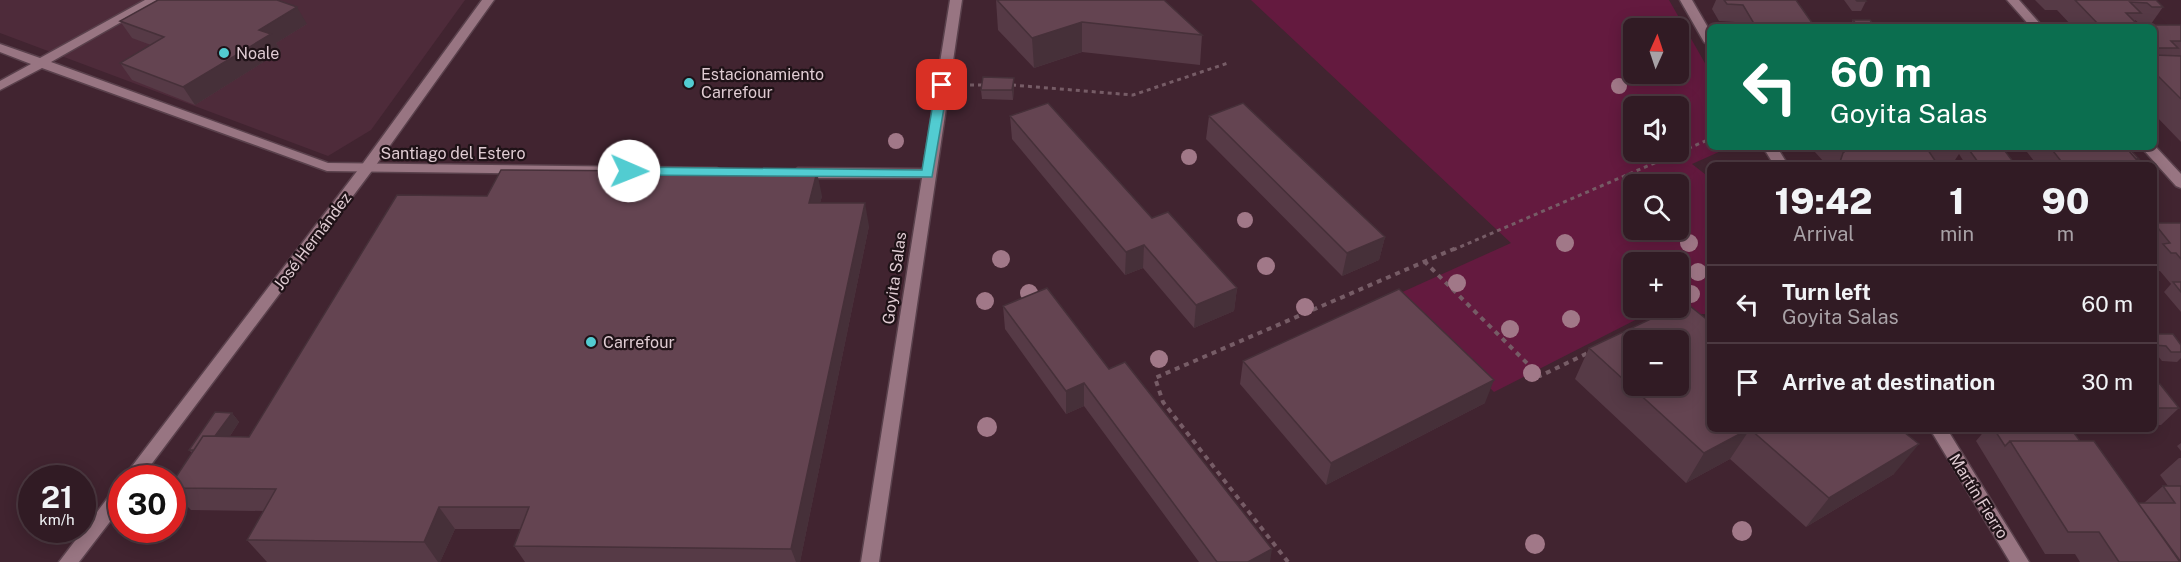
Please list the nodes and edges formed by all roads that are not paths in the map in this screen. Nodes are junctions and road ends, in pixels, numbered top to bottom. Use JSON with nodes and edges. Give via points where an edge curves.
{"nodes":[{"id":1,"x":154,"y":0,"type":"edge"},
{"id":2,"x":488,"y":0,"type":"edge"},
{"id":3,"x":956,"y":0,"type":"edge"},
{"id":4,"x":1686,"y":0,"type":"edge"},
{"id":5,"x":2013,"y":0,"type":"edge"},
{"id":6,"x":2034,"y":24,"type":"edge"},
{"id":7,"x":1707,"y":37,"type":"edge"},
{"id":8,"x":0,"y":48,"type":"edge"},
{"id":9,"x":41,"y":63,"type":"junction"},
{"id":10,"x":0,"y":86,"type":"edge"},
{"id":11,"x":2151,"y":150,"type":"edge"},
{"id":12,"x":366,"y":169,"type":"junction"},
{"id":13,"x":736,"y":172,"type":"edge"},
{"id":14,"x":784,"y":172,"type":"edge"},
{"id":15,"x":928,"y":174,"type":"junction"},
{"id":16,"x":2181,"y":183,"type":"edge"},
{"id":17,"x":1940,"y":432,"type":"edge"},
{"id":18,"x":141,"y":465,"type":"edge"},
{"id":19,"x":108,"y":510,"type":"edge"},
{"id":20,"x":68,"y":562,"type":"edge"},
{"id":21,"x":870,"y":562,"type":"edge"},
{"id":22,"x":2020,"y":562,"type":"edge"}],
"edges":[{"from":1,"to":9,"type":"street"},
{"from":2,"to":12,"type":"street","name":"José Hernández"},
{"from":3,"to":15,"type":"street","name":"Goyita Salas"},
{"from":4,"to":7,"type":"street"},
{"from":5,"to":6,"type":"street"},
{"from":8,"to":9,"type":"street","name":"Santiago del Estero"},
{"from":9,"to":10,"type":"street"},
{"from":9,"to":12,"type":"street","name":"Santiago del Estero","via":[[327,167]]},
{"from":11,"to":16,"type":"street"},
{"from":12,"to":13,"type":"street","name":"Santiago del Estero"},
{"from":12,"to":18,"type":"street","name":"José Hernández"},
{"from":14,"to":15,"type":"street"},
{"from":15,"to":21,"type":"street","name":"Goyita Salas"},
{"from":17,"to":22,"type":"street","name":"Martín Fierro"},
{"from":19,"to":20,"type":"street"}]}
